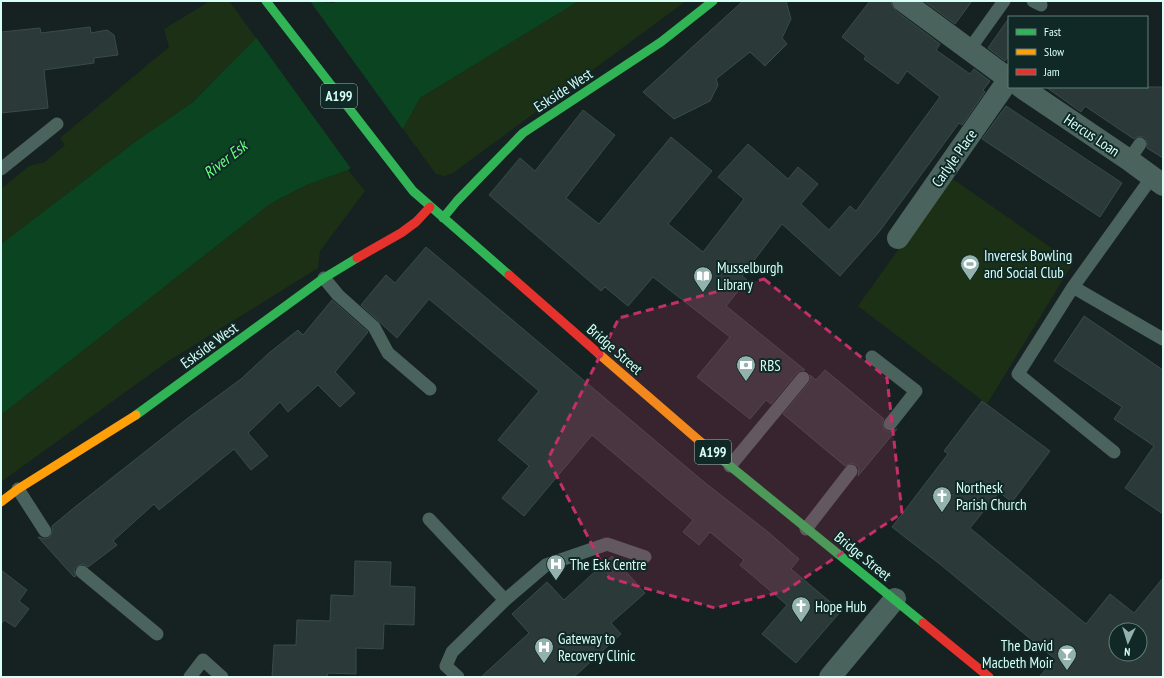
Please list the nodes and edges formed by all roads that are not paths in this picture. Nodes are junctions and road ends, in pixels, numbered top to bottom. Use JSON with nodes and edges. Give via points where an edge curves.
{"nodes":[{"id":1,"x":266,"y":1,"type":"edge"},
{"id":2,"x":713,"y":1,"type":"edge"},
{"id":3,"x":903,"y":1,"type":"edge"},
{"id":4,"x":1004,"y":1,"type":"edge"},
{"id":5,"x":969,"y":50,"type":"junction"},
{"id":6,"x":1008,"y":78,"type":"edge"},
{"id":7,"x":1008,"y":80,"type":"edge"},
{"id":8,"x":1023,"y":88,"type":"edge"},
{"id":9,"x":57,"y":124,"type":"dead end"},
{"id":10,"x":1,"y":169,"type":"edge"},
{"id":11,"x":1157,"y":180,"type":"edge"},
{"id":12,"x":430,"y":207,"type":"junction"},
{"id":13,"x":443,"y":218,"type":"junction"},
{"id":14,"x":898,"y":238,"type":"dead end"},
{"id":15,"x":324,"y":278,"type":"junction"},
{"id":16,"x":1073,"y":287,"type":"junction"},
{"id":17,"x":1163,"y":339,"type":"edge"},
{"id":18,"x":872,"y":357,"type":"dead end"},
{"id":19,"x":803,"y":378,"type":"dead end"},
{"id":20,"x":430,"y":389,"type":"dead end"},
{"id":21,"x":890,"y":424,"type":"dead end"},
{"id":22,"x":1114,"y":452,"type":"dead end"},
{"id":23,"x":730,"y":466,"type":"junction"},
{"id":24,"x":851,"y":471,"type":"dead end"},
{"id":25,"x":18,"y":489,"type":"junction"},
{"id":26,"x":1,"y":502,"type":"edge"},
{"id":27,"x":429,"y":519,"type":"dead end"},
{"id":28,"x":806,"y":529,"type":"junction"},
{"id":29,"x":45,"y":531,"type":"dead end"},
{"id":30,"x":645,"y":557,"type":"dead end"},
{"id":31,"x":82,"y":572,"type":"dead end"},
{"id":32,"x":895,"y":599,"type":"junction"},
{"id":33,"x":504,"y":600,"type":"junction"},
{"id":34,"x":157,"y":634,"type":"dead end"},
{"id":35,"x":190,"y":677,"type":"edge"},
{"id":36,"x":222,"y":677,"type":"edge"},
{"id":37,"x":458,"y":677,"type":"edge"},
{"id":38,"x":830,"y":677,"type":"edge"},
{"id":39,"x":989,"y":677,"type":"edge"}],
"edges":[{"from":1,"to":12,"type":"main road","name":"Bridge Street","number":"A199","via":[[412,191]]},
{"from":2,"to":13,"type":"main road","name":"Eskside West","via":[[661,42],[523,133]]},
{"from":3,"to":5,"type":"street"},
{"from":4,"to":5,"type":"lane"},
{"from":5,"to":6,"type":"street"},
{"from":7,"to":14,"type":"street","name":"Carlyle Place"},
{"from":8,"to":11,"type":"street","name":"Hercus Loan","via":[[1135,152]]},
{"from":9,"to":10,"type":"lane"},
{"from":11,"to":16,"type":"lane"},
{"from":12,"to":13,"type":"main road","name":"Bridge Street","number":"A199"},
{"from":12,"to":15,"type":"main road","name":"Eskside West","via":[[401,233]]},
{"from":13,"to":23,"type":"main road","name":"Bridge Street","number":"A199"},
{"from":15,"to":20,"type":"lane","via":[[374,326],[388,353]]},
{"from":15,"to":25,"type":"main road","name":"Eskside West","via":[[126,422]]},
{"from":16,"to":17,"type":"lane"},
{"from":16,"to":22,"type":"lane","via":[[1018,374]]},
{"from":18,"to":21,"type":"lane","via":[[916,391]]},
{"from":19,"to":23,"type":"lane"},
{"from":23,"to":28,"type":"main road","name":"Bridge Street","number":"A199"},
{"from":24,"to":28,"type":"lane"},
{"from":25,"to":26,"type":"main road","name":"Eskside West"},
{"from":25,"to":29,"type":"lane"},
{"from":27,"to":33,"type":"lane"},
{"from":28,"to":32,"type":"main road","name":"Bridge Street","number":"A199"},
{"from":30,"to":33,"type":"lane","via":[[607,544],[546,565]]},
{"from":31,"to":34,"type":"lane"},
{"from":32,"to":38,"type":"street"},
{"from":32,"to":39,"type":"main road","name":"Bridge Street","number":"A199"},
{"from":33,"to":37,"type":"lane","via":[[452,652],[446,666]]},
{"from":35,"to":36,"type":"lane","via":[[203,660]]}]}
